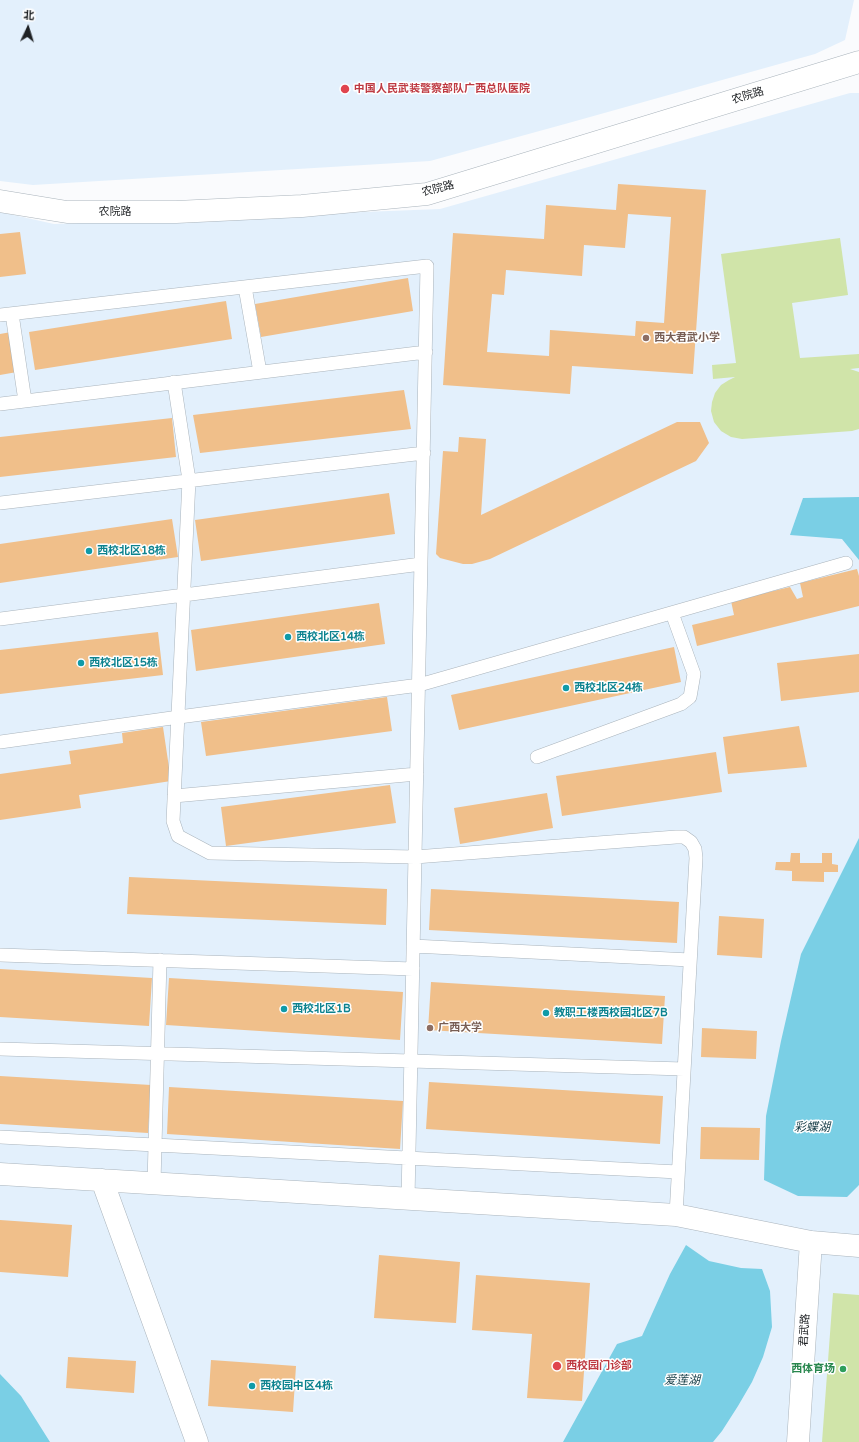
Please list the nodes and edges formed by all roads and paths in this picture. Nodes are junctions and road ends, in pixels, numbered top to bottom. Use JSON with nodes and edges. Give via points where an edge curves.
{"nodes":[{"id":1,"x":859,"y":62,"type":"edge"},
{"id":2,"x":0,"y":201,"type":"edge"},
{"id":3,"x":244,"y":287,"type":"junction"},
{"id":4,"x":6,"y":314,"type":"edge"},
{"id":5,"x":426,"y":352,"type":"junction"},
{"id":6,"x":260,"y":372,"type":"junction"},
{"id":7,"x":174,"y":382,"type":"junction"},
{"id":8,"x":25,"y":400,"type":"junction"},
{"id":9,"x":0,"y":404,"type":"edge"},
{"id":10,"x":424,"y":453,"type":"junction"},
{"id":11,"x":189,"y":480,"type":"junction"},
{"id":12,"x":0,"y":503,"type":"edge"},
{"id":13,"x":846,"y":563,"type":"dead end"},
{"id":14,"x":421,"y":564,"type":"junction"},
{"id":15,"x":183,"y":596,"type":"junction"},
{"id":16,"x":672,"y":613,"type":"junction"},
{"id":17,"x":0,"y":619,"type":"edge"},
{"id":18,"x":419,"y":685,"type":"junction"},
{"id":19,"x":179,"y":716,"type":"junction"},
{"id":20,"x":0,"y":742,"type":"edge"},
{"id":21,"x":537,"y":757,"type":"dead end"},
{"id":22,"x":417,"y":774,"type":"junction"},
{"id":23,"x":174,"y":796,"type":"junction"},
{"id":24,"x":415,"y":857,"type":"junction"},
{"id":25,"x":413,"y":946,"type":"junction"},
{"id":26,"x":0,"y":955,"type":"edge"},
{"id":27,"x":160,"y":960,"type":"junction"},
{"id":28,"x":690,"y":960,"type":"junction"},
{"id":29,"x":413,"y":969,"type":"junction"},
{"id":30,"x":0,"y":1049,"type":"edge"},
{"id":31,"x":157,"y":1054,"type":"junction"},
{"id":32,"x":411,"y":1061,"type":"junction"},
{"id":33,"x":684,"y":1069,"type":"junction"},
{"id":34,"x":0,"y":1137,"type":"edge"},
{"id":35,"x":155,"y":1145,"type":"junction"},
{"id":36,"x":409,"y":1158,"type":"junction"},
{"id":37,"x":678,"y":1172,"type":"junction"},
{"id":38,"x":0,"y":1174,"type":"edge"},
{"id":39,"x":102,"y":1180,"type":"junction"},
{"id":40,"x":154,"y":1183,"type":"junction"},
{"id":41,"x":408,"y":1199,"type":"junction"},
{"id":42,"x":676,"y":1215,"type":"junction"},
{"id":43,"x":811,"y":1242,"type":"junction"},
{"id":44,"x":859,"y":1246,"type":"edge"},
{"id":45,"x":197,"y":1442,"type":"edge"},
{"id":46,"x":798,"y":1442,"type":"edge"}],
"edges":[{"from":1,"to":2,"type":"street","name":"农院路","via":[[427,194],[302,206],[176,212],[67,212]]},
{"from":3,"to":4,"type":"lane"},
{"from":3,"to":5,"type":"lane","via":[[427,266]]},
{"from":3,"to":6,"type":"lane"},
{"from":4,"to":8,"type":"lane"},
{"from":5,"to":6,"type":"lane"},
{"from":5,"to":10,"type":"lane"},
{"from":6,"to":7,"type":"lane"},
{"from":7,"to":8,"type":"lane"},
{"from":7,"to":11,"type":"lane"},
{"from":8,"to":9,"type":"lane"},
{"from":10,"to":11,"type":"lane"},
{"from":10,"to":14,"type":"lane"},
{"from":11,"to":12,"type":"lane"},
{"from":11,"to":15,"type":"lane"},
{"from":13,"to":16,"type":"lane"},
{"from":14,"to":15,"type":"lane"},
{"from":14,"to":18,"type":"lane"},
{"from":15,"to":17,"type":"lane"},
{"from":15,"to":19,"type":"lane"},
{"from":16,"to":18,"type":"lane"},
{"from":16,"to":21,"type":"lane","via":[[694,674],[690,697],[681,704]]},
{"from":18,"to":19,"type":"lane"},
{"from":18,"to":22,"type":"lane"},
{"from":19,"to":20,"type":"lane"},
{"from":19,"to":23,"type":"lane"},
{"from":22,"to":23,"type":"lane"},
{"from":22,"to":24,"type":"lane"},
{"from":23,"to":24,"type":"lane","via":[[173,821],[178,836],[210,853]]},
{"from":24,"to":25,"type":"lane"},
{"from":24,"to":28,"type":"lane","via":[[684,837],[691,842],[696,858]]},
{"from":25,"to":28,"type":"lane"},
{"from":25,"to":29,"type":"lane"},
{"from":26,"to":27,"type":"lane"},
{"from":27,"to":29,"type":"lane"},
{"from":27,"to":31,"type":"lane"},
{"from":28,"to":33,"type":"lane"},
{"from":29,"to":32,"type":"lane"},
{"from":30,"to":31,"type":"lane"},
{"from":31,"to":32,"type":"lane"},
{"from":31,"to":35,"type":"lane"},
{"from":32,"to":33,"type":"lane"},
{"from":32,"to":36,"type":"lane"},
{"from":33,"to":37,"type":"lane"},
{"from":34,"to":35,"type":"lane"},
{"from":35,"to":36,"type":"lane"},
{"from":35,"to":40,"type":"lane"},
{"from":36,"to":37,"type":"lane"},
{"from":36,"to":41,"type":"lane"},
{"from":37,"to":42,"type":"lane"},
{"from":38,"to":39,"type":"street"},
{"from":39,"to":40,"type":"street"},
{"from":39,"to":45,"type":"street"},
{"from":40,"to":41,"type":"street"},
{"from":41,"to":42,"type":"street"},
{"from":42,"to":43,"type":"street"},
{"from":43,"to":44,"type":"street"},
{"from":43,"to":46,"type":"street","name":"君武路"}]}
